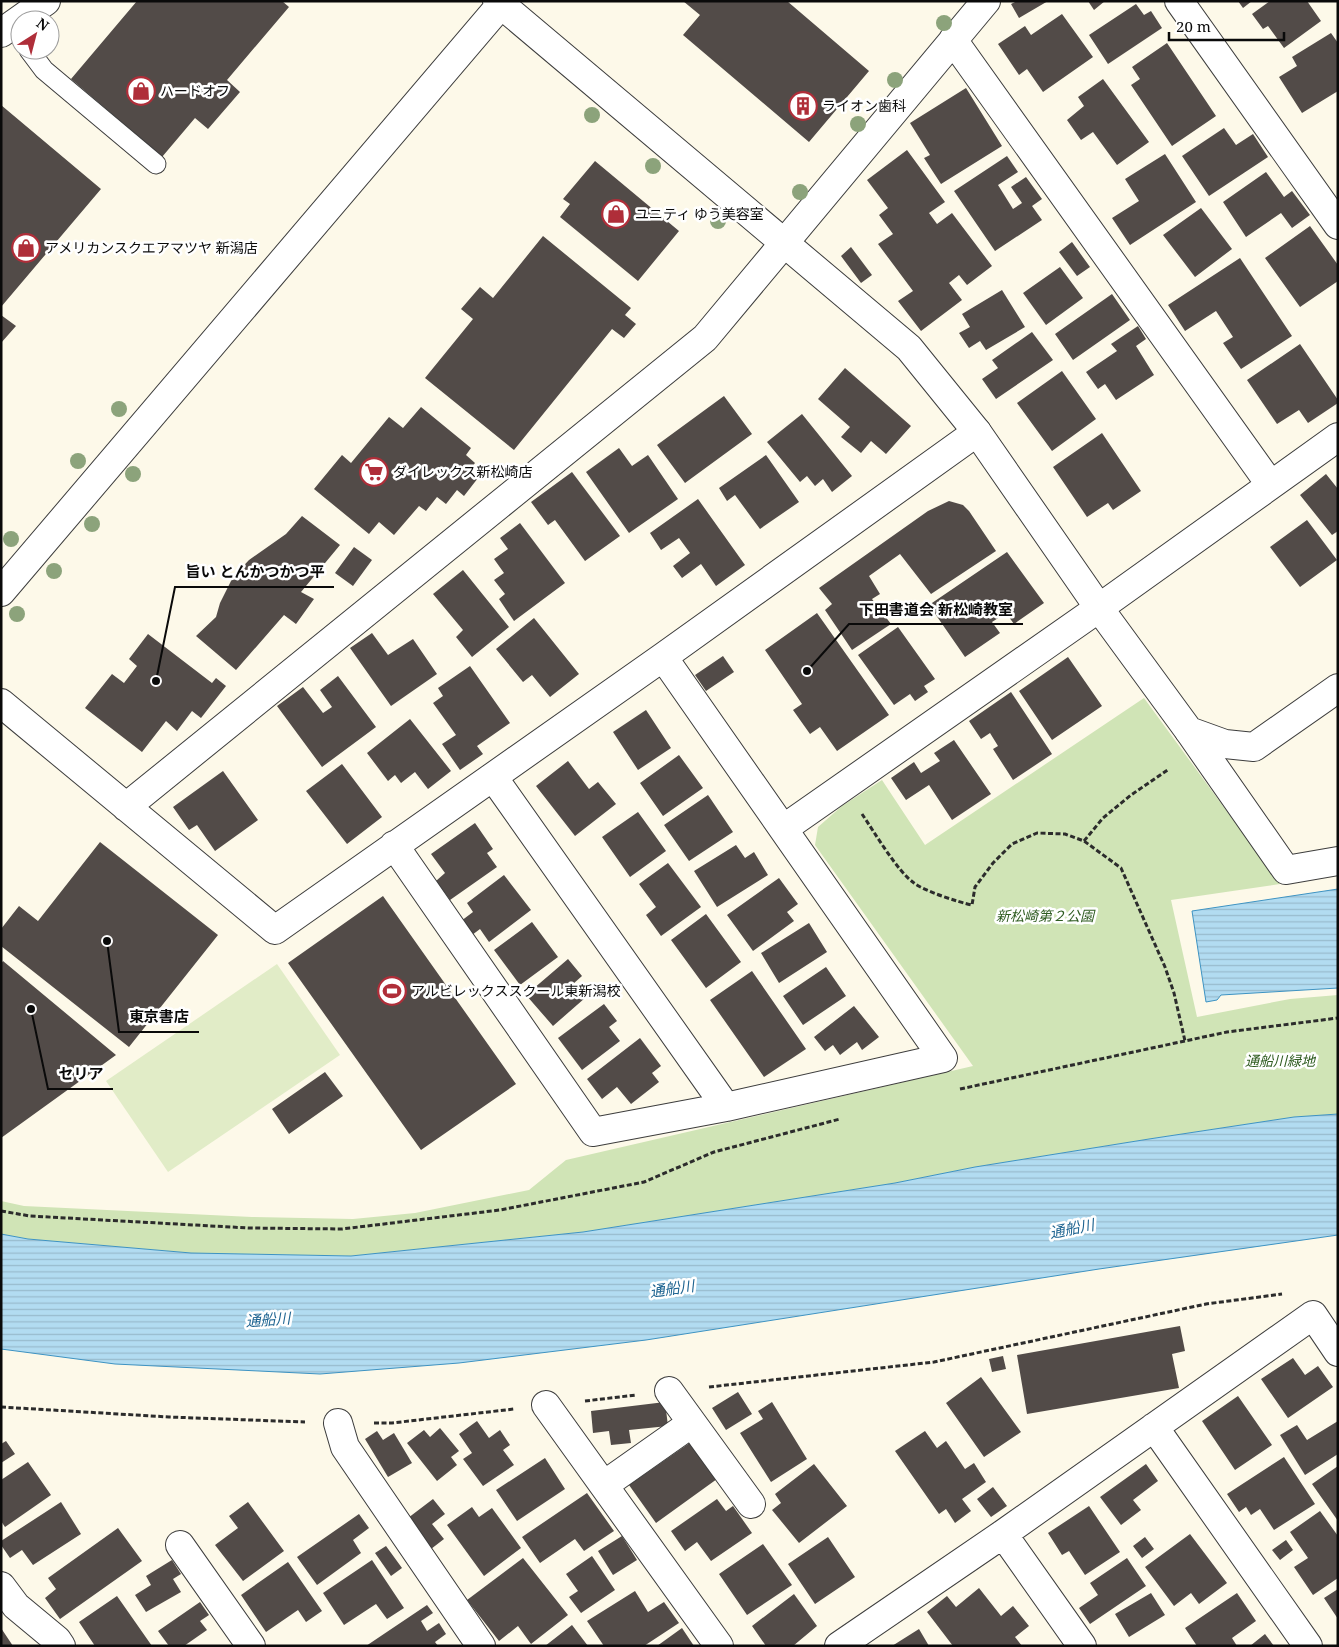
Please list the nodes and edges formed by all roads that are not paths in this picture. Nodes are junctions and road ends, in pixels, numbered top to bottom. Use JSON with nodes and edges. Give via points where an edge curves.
{"nodes":[{"id":1,"x":46,"y":1,"type":"edge"},
{"id":2,"x":986,"y":1,"type":"edge"},
{"id":3,"x":1179,"y":1,"type":"edge"},
{"id":4,"x":501,"y":2,"type":"edge"},
{"id":5,"x":36,"y":10,"type":"edge"},
{"id":6,"x":953,"y":40,"type":"junction"},
{"id":7,"x":36,"y":60,"type":"edge"},
{"id":8,"x":156,"y":164,"type":"dead end"},
{"id":9,"x":1338,"y":225,"type":"edge"},
{"id":10,"x":784,"y":242,"type":"junction"},
{"id":11,"x":978,"y":432,"type":"junction"},
{"id":12,"x":1338,"y":437,"type":"edge"},
{"id":13,"x":1270,"y":484,"type":"junction"},
{"id":14,"x":1,"y":592,"type":"edge"},
{"id":15,"x":1099,"y":608,"type":"junction"},
{"id":16,"x":663,"y":658,"type":"junction"},
{"id":17,"x":1338,"y":688,"type":"edge"},
{"id":18,"x":1,"y":703,"type":"edge"},
{"id":19,"x":1189,"y":731,"type":"junction"},
{"id":20,"x":493,"y":777,"type":"junction"},
{"id":21,"x":126,"y":807,"type":"junction"},
{"id":22,"x":783,"y":829,"type":"junction"},
{"id":23,"x":394,"y":845,"type":"junction"},
{"id":24,"x":1338,"y":861,"type":"edge"},
{"id":25,"x":726,"y":1107,"type":"junction"},
{"id":26,"x":1338,"y":1352,"type":"edge"},
{"id":27,"x":669,"y":1392,"type":"dead end"},
{"id":28,"x":546,"y":1405,"type":"dead end"},
{"id":29,"x":338,"y":1423,"type":"dead end"},
{"id":30,"x":692,"y":1423,"type":"junction"},
{"id":31,"x":1154,"y":1427,"type":"junction"},
{"id":32,"x":604,"y":1485,"type":"junction"},
{"id":33,"x":751,"y":1504,"type":"dead end"},
{"id":34,"x":1004,"y":1534,"type":"junction"},
{"id":35,"x":180,"y":1545,"type":"dead end"},
{"id":36,"x":1,"y":1586,"type":"edge"},
{"id":37,"x":61,"y":1646,"type":"edge"},
{"id":38,"x":251,"y":1646,"type":"edge"},
{"id":39,"x":481,"y":1646,"type":"edge"},
{"id":40,"x":719,"y":1646,"type":"edge"},
{"id":41,"x":839,"y":1646,"type":"edge"},
{"id":42,"x":1082,"y":1646,"type":"edge"},
{"id":43,"x":1308,"y":1646,"type":"edge"}],
"edges":[{"from":1,"to":5,"type":"street"},
{"from":2,"to":6,"type":"street"},
{"from":3,"to":9,"type":"street"},
{"from":4,"to":10,"type":"street"},
{"from":4,"to":14,"type":"street"},
{"from":6,"to":10,"type":"street"},
{"from":6,"to":13,"type":"street"},
{"from":7,"to":8,"type":"lane"},
{"from":10,"to":11,"type":"street","via":[[908,348]]},
{"from":10,"to":21,"type":"street","via":[[705,338]]},
{"from":11,"to":15,"type":"street"},
{"from":11,"to":16,"type":"street"},
{"from":12,"to":13,"type":"street"},
{"from":13,"to":15,"type":"street"},
{"from":15,"to":19,"type":"street"},
{"from":15,"to":22,"type":"street"},
{"from":16,"to":20,"type":"street"},
{"from":16,"to":22,"type":"street"},
{"from":17,"to":19,"type":"street","via":[[1254,747],[1225,744]]},
{"from":18,"to":21,"type":"street"},
{"from":19,"to":24,"type":"street","via":[[1286,870]]},
{"from":20,"to":23,"type":"street"},
{"from":20,"to":25,"type":"street"},
{"from":21,"to":23,"type":"street","via":[[275,930]]},
{"from":22,"to":25,"type":"street","via":[[943,1058]]},
{"from":23,"to":25,"type":"street","via":[[593,1132]]},
{"from":26,"to":31,"type":"street","via":[[1313,1315]]},
{"from":27,"to":30,"type":"street"},
{"from":28,"to":32,"type":"street"},
{"from":29,"to":39,"type":"street","via":[[345,1447]]},
{"from":30,"to":32,"type":"street"},
{"from":30,"to":33,"type":"street"},
{"from":31,"to":34,"type":"street"},
{"from":31,"to":43,"type":"street"},
{"from":32,"to":40,"type":"street"},
{"from":34,"to":41,"type":"street"},
{"from":34,"to":42,"type":"street"},
{"from":35,"to":38,"type":"street"},
{"from":36,"to":37,"type":"street","via":[[16,1606]]}]}
